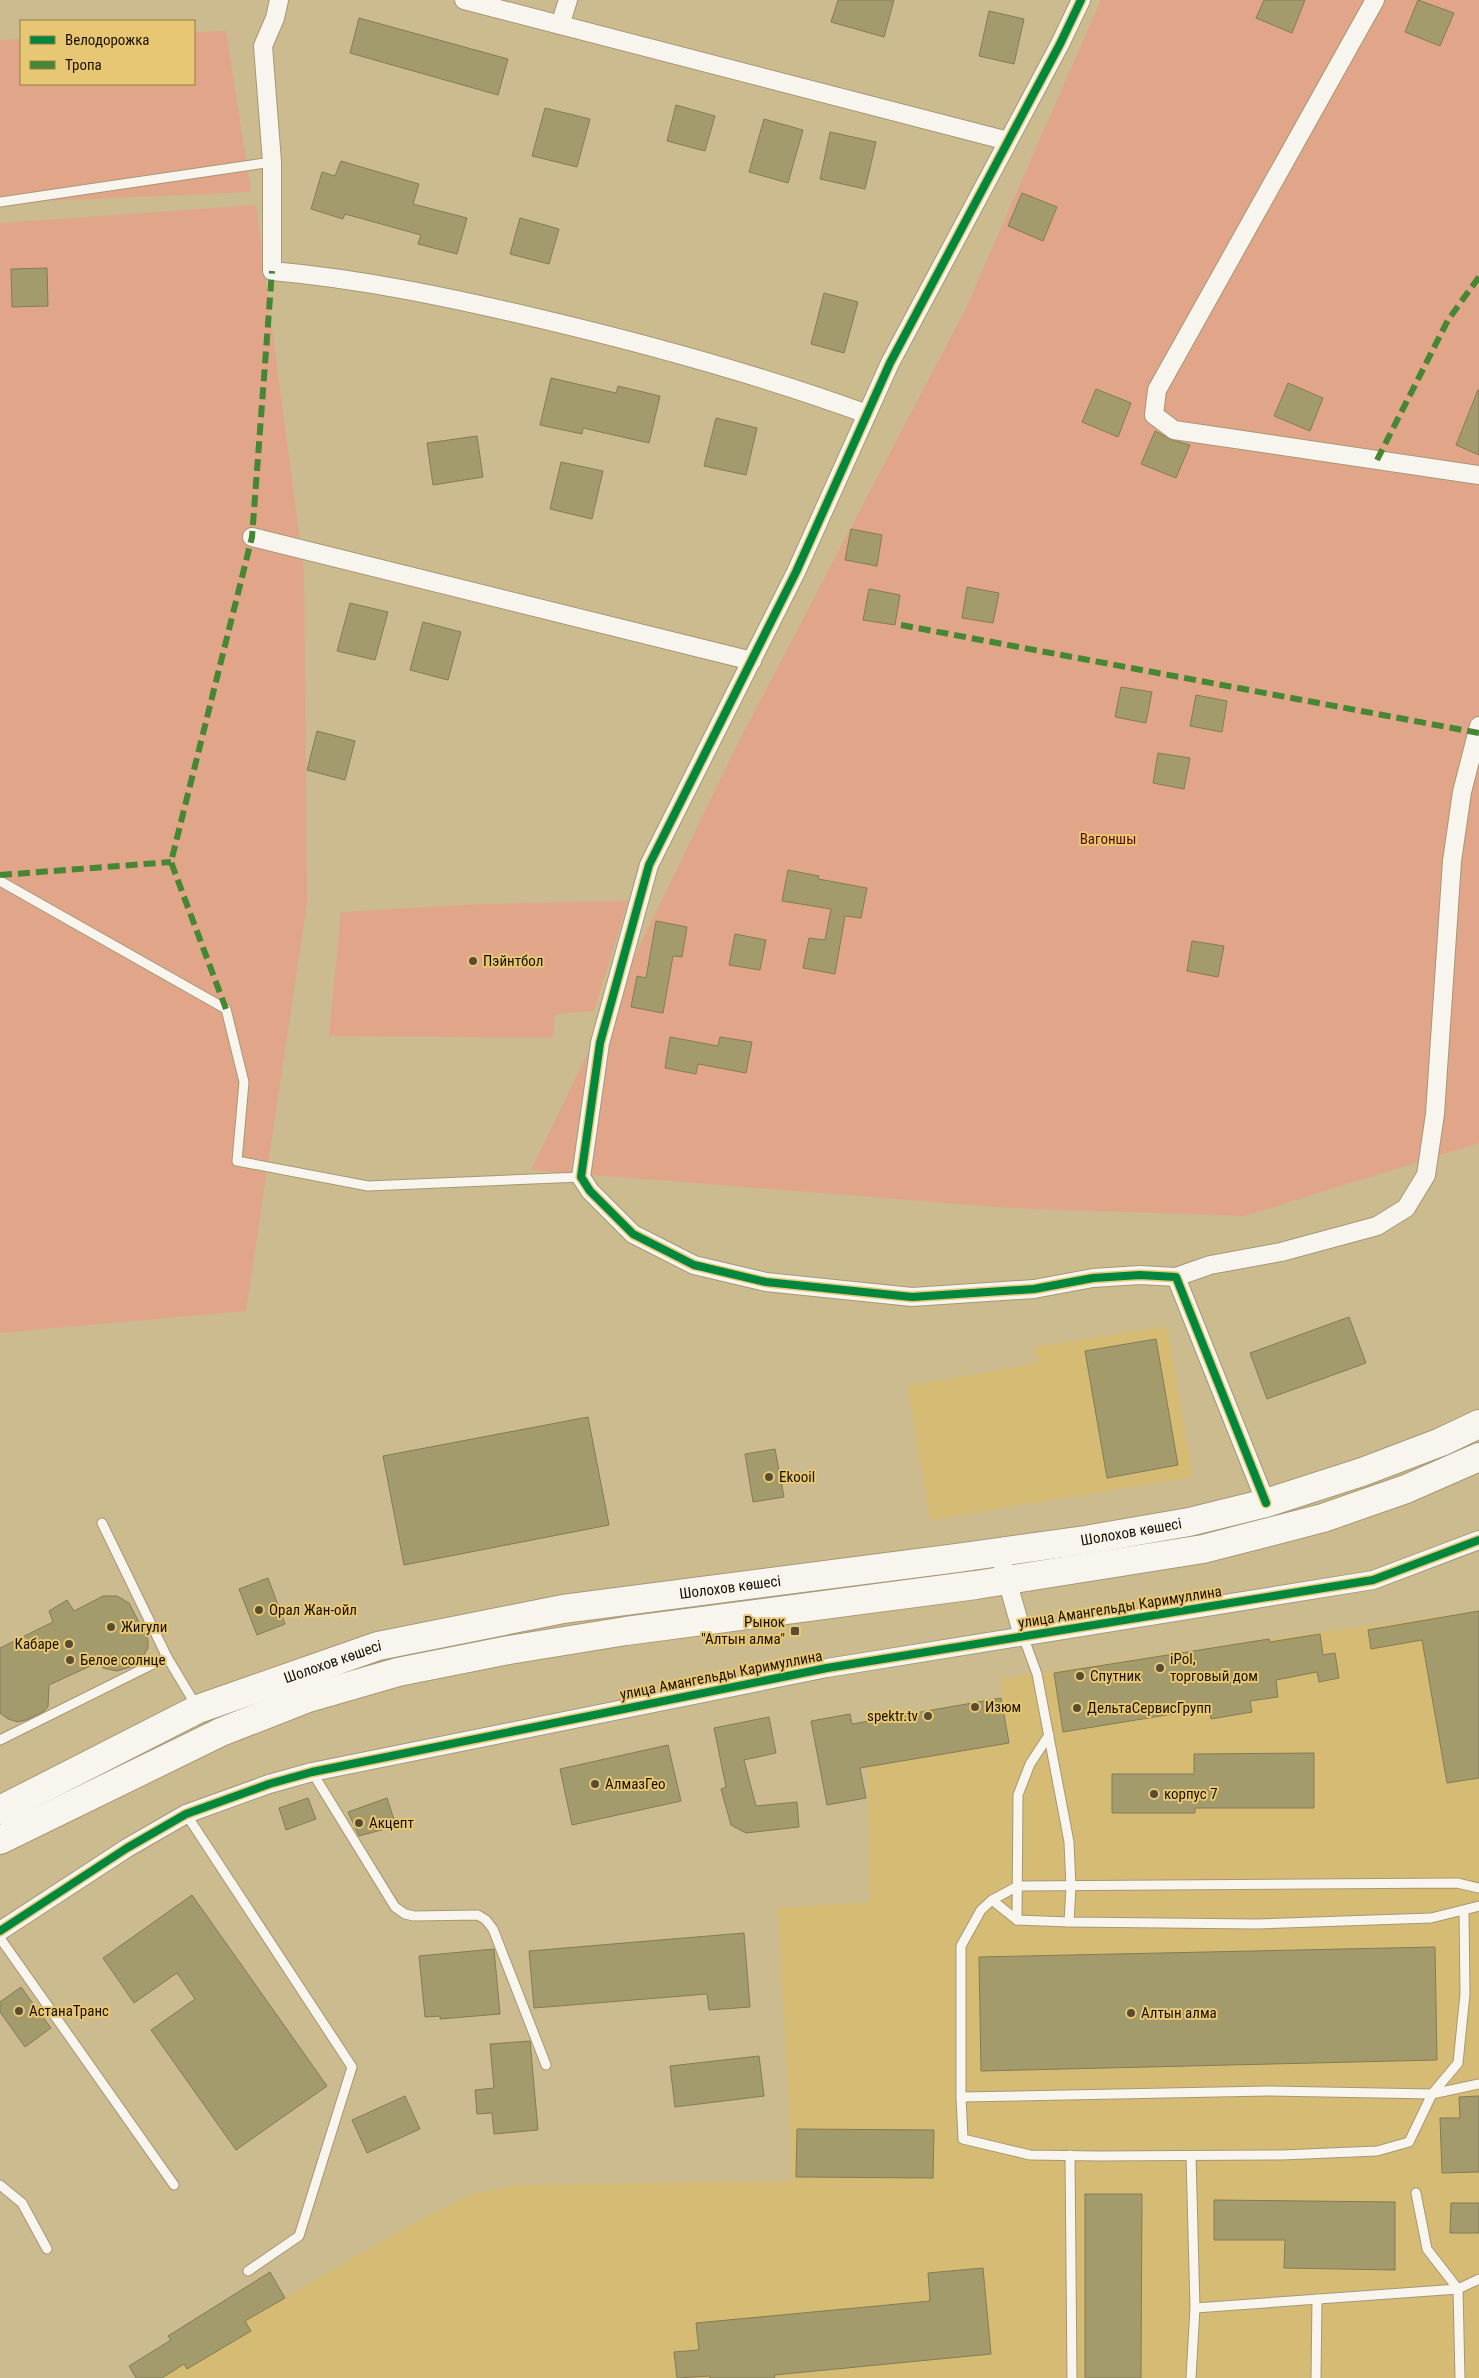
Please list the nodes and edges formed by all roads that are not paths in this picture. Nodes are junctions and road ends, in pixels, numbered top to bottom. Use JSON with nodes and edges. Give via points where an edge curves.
{"nodes":[{"id":1,"x":279,"y":0,"type":"edge"},
{"id":2,"x":464,"y":0,"type":"edge"},
{"id":3,"x":568,"y":0,"type":"edge"},
{"id":4,"x":1081,"y":0,"type":"edge"},
{"id":5,"x":1375,"y":0,"type":"edge"},
{"id":6,"x":560,"y":25,"type":"junction"},
{"id":7,"x":1008,"y":141,"type":"junction"},
{"id":8,"x":272,"y":162,"type":"junction"},
{"id":9,"x":0,"y":202,"type":"edge"},
{"id":10,"x":867,"y":414,"type":"junction"},
{"id":11,"x":1479,"y":475,"type":"edge"},
{"id":12,"x":252,"y":537,"type":"dead end"},
{"id":13,"x":752,"y":660,"type":"junction"},
{"id":14,"x":1479,"y":726,"type":"edge"},
{"id":15,"x":0,"y":881,"type":"edge"},
{"id":16,"x":581,"y":1177,"type":"junction"},
{"id":17,"x":1176,"y":1277,"type":"junction"},
{"id":18,"x":1479,"y":1424,"type":"edge"},
{"id":19,"x":1479,"y":1457,"type":"edge"},
{"id":20,"x":1266,"y":1503,"type":"junction"},
{"id":21,"x":102,"y":1523,"type":"dead end"},
{"id":22,"x":1479,"y":1540,"type":"edge"},
{"id":23,"x":998,"y":1552,"type":"junction"},
{"id":24,"x":1008,"y":1580,"type":"junction"},
{"id":25,"x":1023,"y":1636,"type":"junction"},
{"id":26,"x":168,"y":1656,"type":"junction"},
{"id":27,"x":198,"y":1709,"type":"junction"},
{"id":28,"x":1049,"y":1735,"type":"junction"},
{"id":29,"x":0,"y":1740,"type":"edge"},
{"id":30,"x":312,"y":1772,"type":"junction"},
{"id":31,"x":0,"y":1810,"type":"edge"},
{"id":32,"x":186,"y":1814,"type":"junction"},
{"id":33,"x":0,"y":1840,"type":"edge"},
{"id":34,"x":1018,"y":1886,"type":"junction"},
{"id":35,"x":1071,"y":1887,"type":"junction"},
{"id":36,"x":1479,"y":1888,"type":"edge"},
{"id":37,"x":992,"y":1900,"type":"junction"},
{"id":38,"x":1479,"y":1906,"type":"edge"},
{"id":39,"x":1464,"y":1911,"type":"junction"},
{"id":40,"x":1017,"y":1920,"type":"junction"},
{"id":41,"x":1069,"y":1922,"type":"junction"},
{"id":42,"x":0,"y":1931,"type":"edge"},
{"id":43,"x":0,"y":1938,"type":"edge"},
{"id":44,"x":546,"y":2065,"type":"dead end"},
{"id":45,"x":1479,"y":2084,"type":"edge"},
{"id":46,"x":1432,"y":2094,"type":"junction"},
{"id":47,"x":961,"y":2097,"type":"junction"},
{"id":48,"x":1070,"y":2155,"type":"junction"},
{"id":49,"x":1191,"y":2156,"type":"junction"},
{"id":50,"x":174,"y":2185,"type":"dead end"},
{"id":51,"x":0,"y":2186,"type":"edge"},
{"id":52,"x":1416,"y":2194,"type":"dead end"},
{"id":53,"x":47,"y":2249,"type":"dead end"},
{"id":54,"x":248,"y":2271,"type":"dead end"},
{"id":55,"x":1479,"y":2279,"type":"edge"},
{"id":56,"x":1458,"y":2289,"type":"junction"},
{"id":57,"x":1317,"y":2299,"type":"junction"},
{"id":58,"x":1195,"y":2308,"type":"junction"},
{"id":59,"x":1072,"y":2378,"type":"edge"},
{"id":60,"x":1191,"y":2378,"type":"edge"},
{"id":61,"x":1316,"y":2378,"type":"edge"},
{"id":62,"x":1460,"y":2378,"type":"edge"}],
"edges":[{"from":1,"to":8,"type":"street","via":[[263,46]]},
{"from":2,"to":6,"type":"street"},
{"from":3,"to":6,"type":"street"},
{"from":4,"to":7,"type":"street"},
{"from":5,"to":11,"type":"street","via":[[1157,390],[1154,415],[1174,430]]},
{"from":6,"to":7,"type":"street"},
{"from":7,"to":10,"type":"street","via":[[890,363]]},
{"from":8,"to":9,"type":"lane"},
{"from":8,"to":10,"type":"street","via":[[272,271],[396,287],[587,330],[706,361]]},
{"from":10,"to":13,"type":"street","via":[[796,572]]},
{"from":12,"to":13,"type":"street"},
{"from":13,"to":16,"type":"street","via":[[649,865],[600,1043]]},
{"from":14,"to":17,"type":"street","via":[[1462,792],[1452,861],[1435,1114],[1426,1175],[1406,1208],[1377,1226],[1281,1252],[1210,1265]]},
{"from":15,"to":16,"type":"lane","via":[[226,1009],[244,1082],[237,1162],[368,1186]]},
{"from":16,"to":17,"type":"street","via":[[590,1191],[634,1234],[694,1265],[766,1282],[912,1296],[1034,1289],[1093,1278]]},
{"from":17,"to":20,"type":"street"},
{"from":18,"to":20,"type":"highway","name":"Шолохов көшесі","via":[[1362,1472]]},
{"from":19,"to":24,"type":"highway","name":"Шолохов көшесі","via":[[1406,1489],[1314,1520],[1203,1548]]},
{"from":20,"to":23,"type":"highway","name":"Шолохов көшесі","via":[[1189,1522]]},
{"from":21,"to":26,"type":"lane"},
{"from":22,"to":25,"type":"street","name":"улица Амангельды Каримуллина","via":[[1373,1580]]},
{"from":23,"to":24,"type":"street"},
{"from":23,"to":27,"type":"highway","name":"Шолохов көшесі","via":[[671,1593],[486,1624],[378,1646]]},
{"from":24,"to":25,"type":"street"},
{"from":24,"to":33,"type":"highway","name":"Шолохов көшесі","via":[[626,1630],[398,1672],[308,1698],[221,1732]]},
{"from":25,"to":28,"type":"lane","via":[[1037,1674]]},
{"from":25,"to":30,"type":"street","name":"улица Амангельды Каримуллина","via":[[826,1668]]},
{"from":26,"to":27,"type":"lane"},
{"from":26,"to":29,"type":"lane"},
{"from":27,"to":31,"type":"highway","name":"Шолохов көшесі"},
{"from":28,"to":34,"type":"lane","via":[[1030,1764],[1018,1795]]},
{"from":28,"to":35,"type":"lane","via":[[1069,1842]]},
{"from":30,"to":32,"type":"street","name":"улица Амангельды Каримуллина"},
{"from":30,"to":44,"type":"lane","via":[[395,1906],[414,1916],[478,1916],[486,1920],[493,1929]]},
{"from":32,"to":42,"type":"street","name":"улица Амангельды Каримуллина","via":[[127,1848]]},
{"from":32,"to":54,"type":"lane","via":[[352,2067],[299,2236]]},
{"from":34,"to":35,"type":"lane"},
{"from":34,"to":37,"type":"lane"},
{"from":34,"to":40,"type":"lane"},
{"from":35,"to":36,"type":"lane","via":[[1457,1882]]},
{"from":35,"to":41,"type":"lane"},
{"from":37,"to":40,"type":"lane"},
{"from":37,"to":47,"type":"lane","via":[[981,1910],[961,1946]]},
{"from":38,"to":39,"type":"lane"},
{"from":39,"to":41,"type":"lane","via":[[1432,1918],[1266,1923]]},
{"from":39,"to":46,"type":"lane","via":[[1464,1994],[1458,2063]]},
{"from":40,"to":41,"type":"lane"},
{"from":43,"to":50,"type":"lane"},
{"from":45,"to":46,"type":"lane"},
{"from":46,"to":47,"type":"lane","via":[[1268,2091]]},
{"from":46,"to":49,"type":"lane","via":[[1408,2142],[1377,2151]]},
{"from":47,"to":48,"type":"lane","via":[[963,2139],[1030,2155]]},
{"from":48,"to":49,"type":"lane"},
{"from":48,"to":59,"type":"lane"},
{"from":49,"to":58,"type":"lane"},
{"from":51,"to":53,"type":"lane","via":[[22,2203]]},
{"from":52,"to":56,"type":"lane","via":[[1427,2249]]},
{"from":55,"to":56,"type":"lane"},
{"from":56,"to":57,"type":"lane"},
{"from":56,"to":62,"type":"lane"},
{"from":57,"to":58,"type":"lane"},
{"from":57,"to":61,"type":"lane"},
{"from":58,"to":60,"type":"lane"}]}
